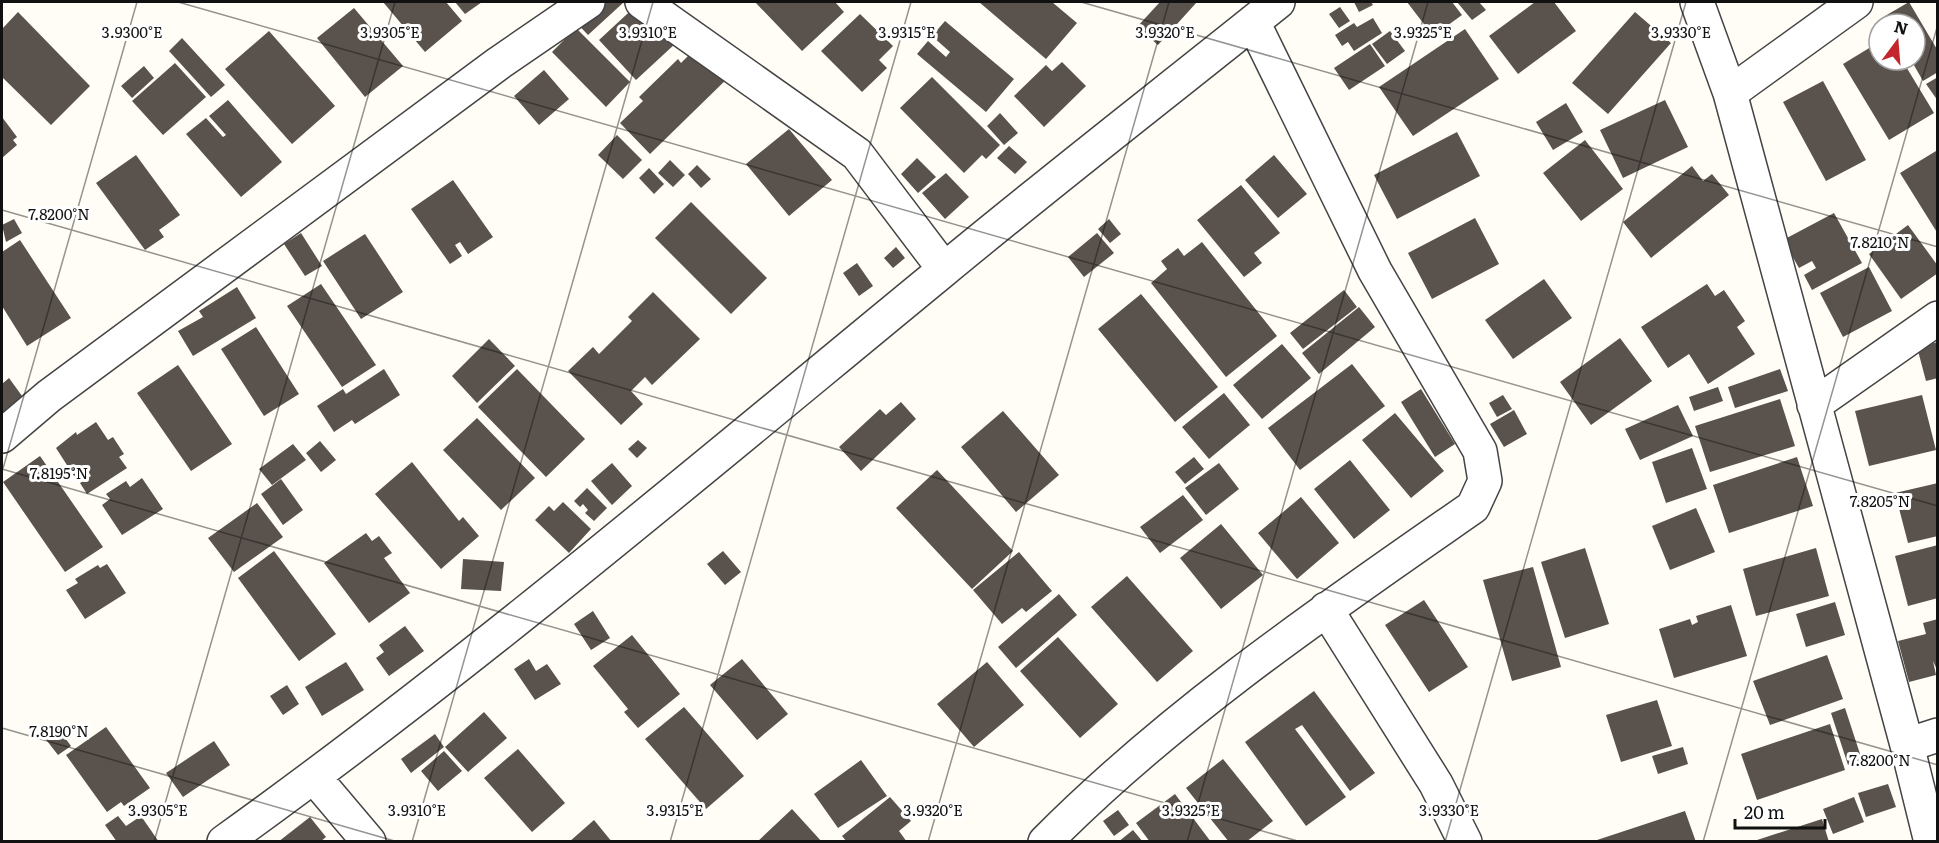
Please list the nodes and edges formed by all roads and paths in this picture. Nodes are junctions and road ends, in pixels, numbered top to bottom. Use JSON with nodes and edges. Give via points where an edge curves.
{"nodes":[{"id":1,"x":588,"y":2,"type":"edge"},
{"id":2,"x":642,"y":2,"type":"edge"},
{"id":3,"x":1278,"y":2,"type":"edge"},
{"id":4,"x":1697,"y":2,"type":"edge"},
{"id":5,"x":1856,"y":2,"type":"edge"},
{"id":6,"x":1253,"y":22,"type":"junction"},
{"id":7,"x":1730,"y":93,"type":"junction"},
{"id":8,"x":944,"y":269,"type":"junction"},
{"id":9,"x":1938,"y":318,"type":"edge"},
{"id":10,"x":1814,"y":405,"type":"junction"},
{"id":11,"x":2,"y":436,"type":"edge"},
{"id":12,"x":1326,"y":609,"type":"junction"},
{"id":13,"x":1922,"y":740,"type":"edge"},
{"id":14,"x":314,"y":777,"type":"junction"},
{"id":15,"x":224,"y":842,"type":"edge"},
{"id":16,"x":369,"y":842,"type":"edge"},
{"id":17,"x":1045,"y":842,"type":"edge"},
{"id":18,"x":1466,"y":842,"type":"edge"},
{"id":19,"x":1930,"y":842,"type":"edge"}],
"edges":[{"from":1,"to":11,"type":"street","via":[[499,63],[49,396]]},
{"from":2,"to":8,"type":"street","via":[[857,154]]},
{"from":3,"to":6,"type":"street"},
{"from":4,"to":7,"type":"street"},
{"from":5,"to":7,"type":"street"},
{"from":6,"to":8,"type":"street"},
{"from":6,"to":12,"type":"street","via":[[1375,271],[1480,452],[1485,480],[1473,507]]},
{"from":7,"to":10,"type":"street"},
{"from":8,"to":14,"type":"street","via":[[659,505]]},
{"from":9,"to":10,"type":"street"},
{"from":10,"to":13,"type":"street"},
{"from":12,"to":17,"type":"street","via":[[1240,673],[1114,777]]},
{"from":12,"to":18,"type":"street","via":[[1436,784]]},
{"from":13,"to":19,"type":"street"},
{"from":14,"to":15,"type":"street"},
{"from":14,"to":16,"type":"street"}]}
